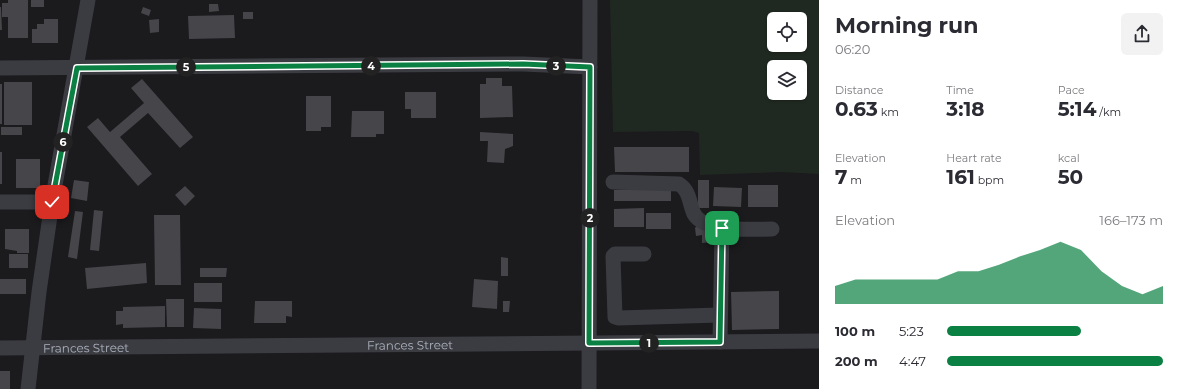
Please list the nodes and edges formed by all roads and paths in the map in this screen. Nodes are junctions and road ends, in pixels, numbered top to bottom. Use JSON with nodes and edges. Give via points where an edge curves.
{"nodes":[{"id":1,"x":88,"y":0,"type":"edge"},
{"id":2,"x":590,"y":0,"type":"edge"},
{"id":3,"x":590,"y":67,"type":"junction"},
{"id":4,"x":0,"y":68,"type":"edge"},
{"id":5,"x":77,"y":68,"type":"junction"},
{"id":6,"x":614,"y":182,"type":"dead end"},
{"id":7,"x":0,"y":202,"type":"edge"},
{"id":8,"x":52,"y":202,"type":"junction"},
{"id":9,"x":722,"y":228,"type":"junction"},
{"id":10,"x":772,"y":229,"type":"dead end"},
{"id":11,"x":644,"y":254,"type":"dead end"},
{"id":12,"x":720,"y":315,"type":"junction"},
{"id":13,"x":819,"y":341,"type":"edge"},
{"id":14,"x":720,"y":342,"type":"junction"},
{"id":15,"x":589,"y":343,"type":"junction"},
{"id":16,"x":34,"y":347,"type":"junction"},
{"id":17,"x":0,"y":348,"type":"edge"},
{"id":18,"x":28,"y":389,"type":"edge"},
{"id":19,"x":589,"y":389,"type":"edge"}],
"edges":[{"from":1,"to":5,"type":"street"},
{"from":2,"to":3,"type":"street"},
{"from":3,"to":5,"type":"street","via":[[523,64]]},
{"from":3,"to":15,"type":"street"},
{"from":4,"to":5,"type":"street"},
{"from":5,"to":8,"type":"street"},
{"from":6,"to":9,"type":"street","via":[[679,184],[685,188],[697,218],[704,223]]},
{"from":7,"to":8,"type":"street"},
{"from":8,"to":16,"type":"street"},
{"from":9,"to":10,"type":"street"},
{"from":9,"to":12,"type":"street"},
{"from":11,"to":12,"type":"street","via":[[613,256],[615,317]]},
{"from":12,"to":14,"type":"street"},
{"from":13,"to":14,"type":"street","name":"Frances Street"},
{"from":14,"to":15,"type":"street","name":"Frances Street"},
{"from":15,"to":16,"type":"street","name":"Frances Street"},
{"from":15,"to":19,"type":"street"},
{"from":16,"to":17,"type":"street","name":"Frances Street"},
{"from":16,"to":18,"type":"street"}]}
